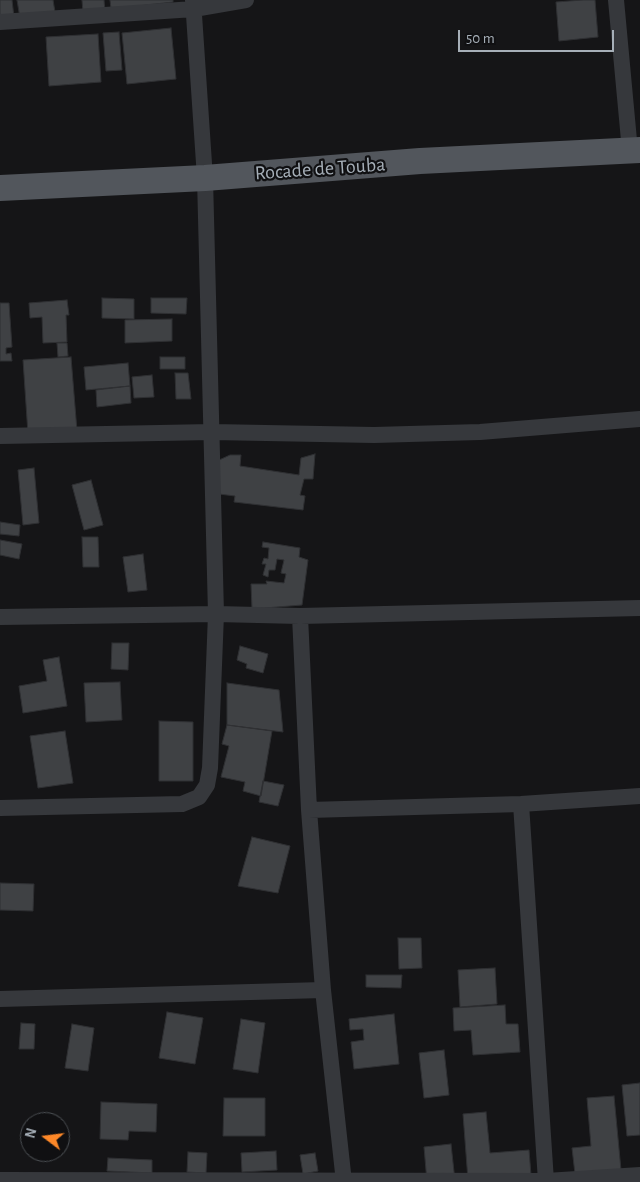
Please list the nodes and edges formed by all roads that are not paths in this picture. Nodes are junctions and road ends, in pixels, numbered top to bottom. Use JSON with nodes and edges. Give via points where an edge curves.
{"nodes":[{"id":1,"x":246,"y":0,"type":"edge"},
{"id":2,"x":616,"y":0,"type":"edge"},
{"id":3,"x":193,"y":5,"type":"edge"},
{"id":4,"x":0,"y":22,"type":"edge"},
{"id":5,"x":635,"y":150,"type":"edge"},
{"id":6,"x":205,"y":178,"type":"junction"},
{"id":7,"x":0,"y":188,"type":"edge"},
{"id":8,"x":640,"y":419,"type":"edge"},
{"id":9,"x":212,"y":432,"type":"junction"},
{"id":10,"x":0,"y":436,"type":"edge"},
{"id":11,"x":640,"y":608,"type":"edge"},
{"id":12,"x":216,"y":614,"type":"junction"},
{"id":13,"x":300,"y":616,"type":"junction"},
{"id":14,"x":0,"y":617,"type":"edge"},
{"id":15,"x":640,"y":796,"type":"edge"},
{"id":16,"x":521,"y":804,"type":"junction"},
{"id":17,"x":0,"y":808,"type":"edge"},
{"id":18,"x":309,"y":810,"type":"junction"},
{"id":19,"x":323,"y":990,"type":"junction"},
{"id":20,"x":0,"y":999,"type":"edge"},
{"id":21,"x":640,"y":1175,"type":"edge"},
{"id":22,"x":0,"y":1180,"type":"edge"},
{"id":23,"x":546,"y":1180,"type":"junction"},
{"id":24,"x":344,"y":1181,"type":"edge"}],
"edges":[{"from":1,"to":3,"type":"street"},
{"from":2,"to":5,"type":"street"},
{"from":3,"to":4,"type":"street"},
{"from":3,"to":6,"type":"street"},
{"from":5,"to":6,"type":"main road","name":"Rocade de Touba","via":[[420,161]]},
{"from":6,"to":7,"type":"main road","name":"Rocade de Touba"},
{"from":6,"to":9,"type":"street"},
{"from":8,"to":9,"type":"street","via":[[480,432],[374,435]]},
{"from":9,"to":10,"type":"street"},
{"from":9,"to":12,"type":"street"},
{"from":11,"to":13,"type":"street"},
{"from":12,"to":13,"type":"street"},
{"from":12,"to":14,"type":"street"},
{"from":12,"to":17,"type":"street","via":[[210,768],[207,785],[199,798],[182,804],[163,805]]},
{"from":13,"to":18,"type":"street"},
{"from":15,"to":16,"type":"street"},
{"from":16,"to":18,"type":"street"},
{"from":16,"to":23,"type":"street"},
{"from":18,"to":19,"type":"street"},
{"from":19,"to":20,"type":"street"},
{"from":19,"to":24,"type":"street"},
{"from":21,"to":23,"type":"street"},
{"from":22,"to":24,"type":"street"},
{"from":23,"to":24,"type":"street"}]}
